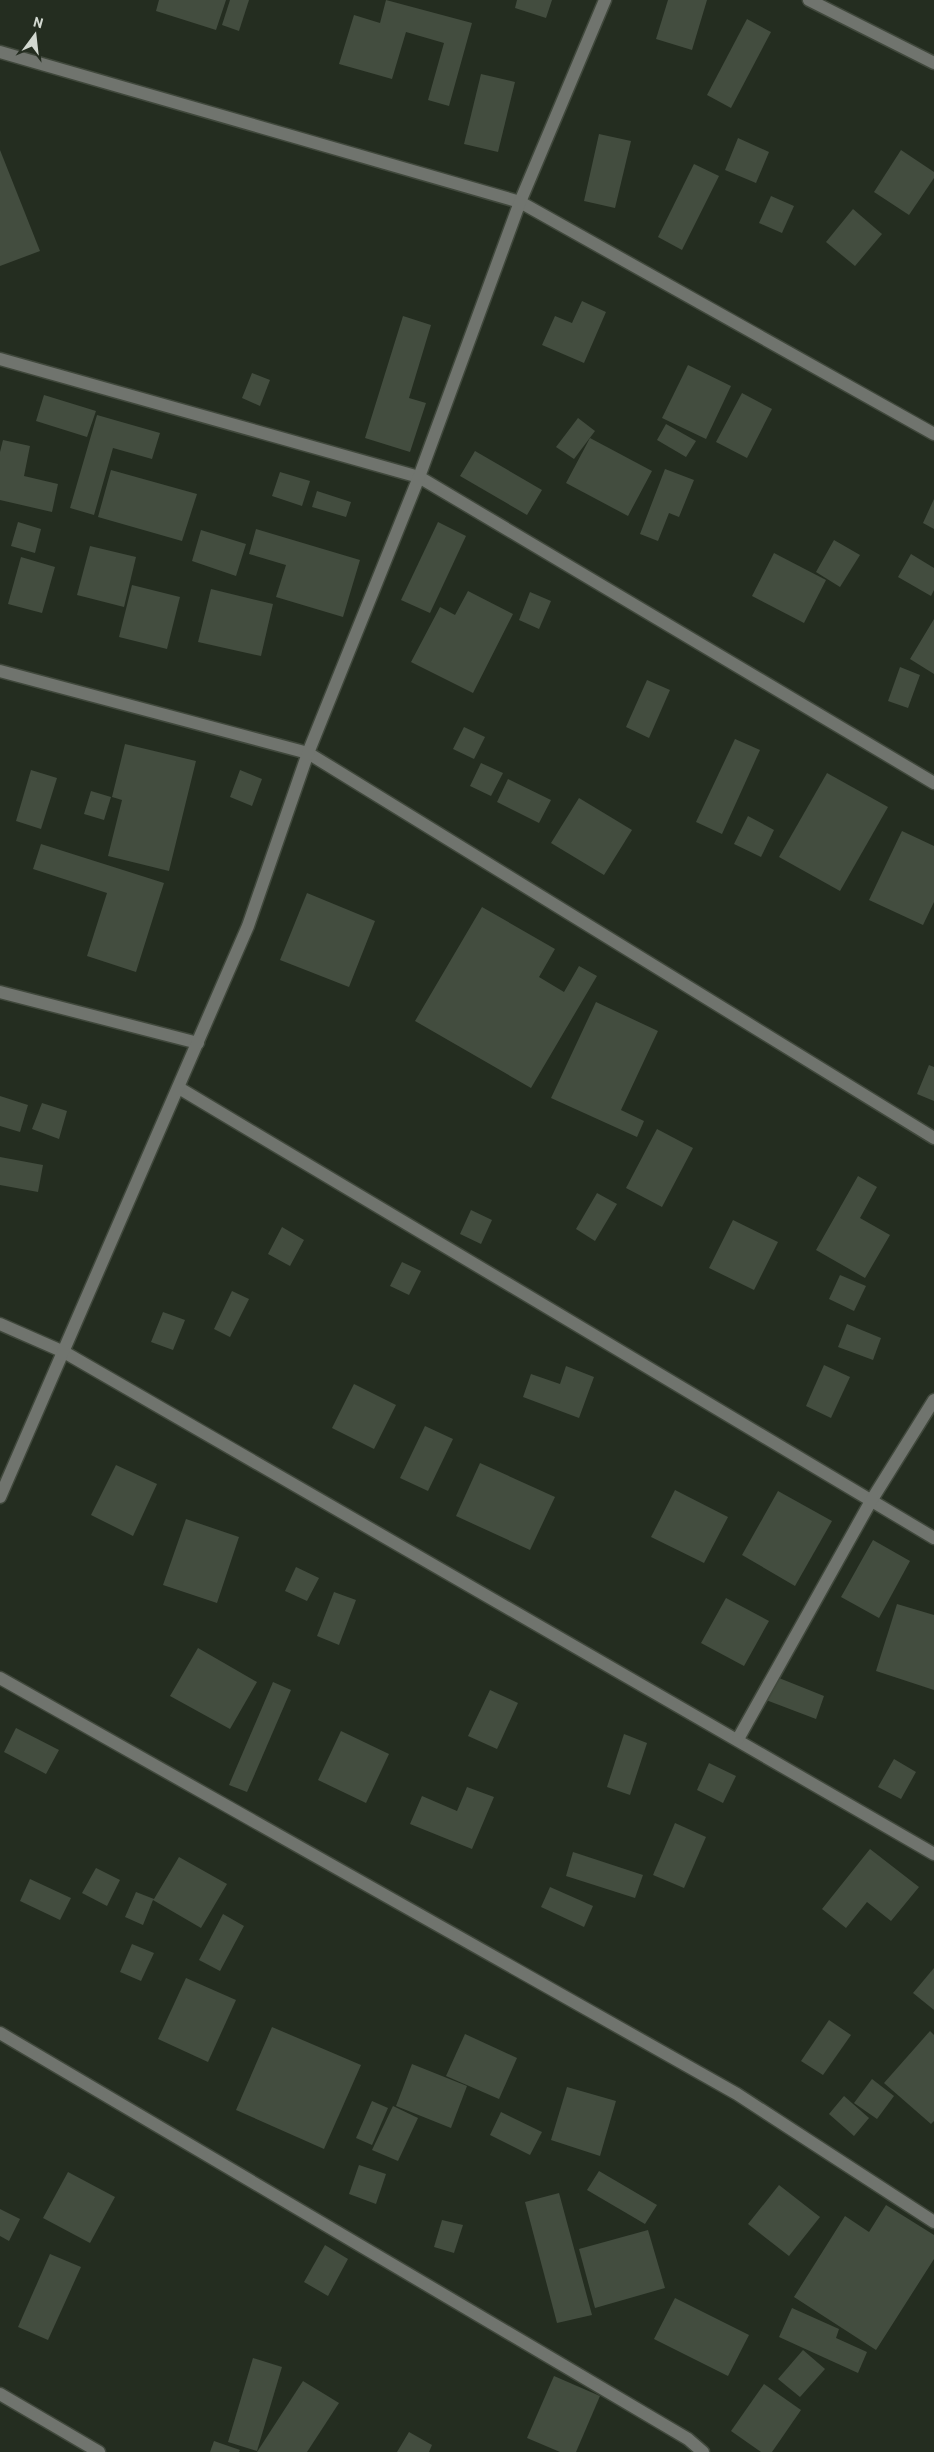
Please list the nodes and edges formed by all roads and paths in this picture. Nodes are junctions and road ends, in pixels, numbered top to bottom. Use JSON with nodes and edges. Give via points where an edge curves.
{"nodes":[{"id":1,"x":605,"y":0,"type":"edge"},
{"id":2,"x":809,"y":0,"type":"edge"},
{"id":3,"x":0,"y":52,"type":"edge"},
{"id":4,"x":934,"y":63,"type":"edge"},
{"id":5,"x":520,"y":202,"type":"junction"},
{"id":6,"x":0,"y":359,"type":"edge"},
{"id":7,"x":934,"y":434,"type":"edge"},
{"id":8,"x":419,"y":477,"type":"junction"},
{"id":9,"x":0,"y":671,"type":"edge"},
{"id":10,"x":308,"y":753,"type":"junction"},
{"id":11,"x":934,"y":783,"type":"edge"},
{"id":12,"x":0,"y":992,"type":"edge"},
{"id":13,"x":198,"y":1043,"type":"junction"},
{"id":14,"x":179,"y":1088,"type":"junction"},
{"id":15,"x":934,"y":1138,"type":"edge"},
{"id":16,"x":0,"y":1324,"type":"edge"},
{"id":17,"x":64,"y":1352,"type":"junction"},
{"id":18,"x":934,"y":1400,"type":"edge"},
{"id":19,"x":0,"y":1498,"type":"edge"},
{"id":20,"x":871,"y":1501,"type":"junction"},
{"id":21,"x":934,"y":1538,"type":"edge"},
{"id":22,"x":0,"y":1678,"type":"edge"},
{"id":23,"x":738,"y":1739,"type":"junction"},
{"id":24,"x":934,"y":1854,"type":"edge"},
{"id":25,"x":0,"y":2033,"type":"edge"},
{"id":26,"x":934,"y":2222,"type":"edge"},
{"id":27,"x":0,"y":2394,"type":"edge"},
{"id":28,"x":99,"y":2452,"type":"edge"},
{"id":29,"x":704,"y":2452,"type":"edge"}],
"edges":[{"from":1,"to":5,"type":"street"},
{"from":2,"to":4,"type":"street"},
{"from":3,"to":5,"type":"street"},
{"from":5,"to":7,"type":"street"},
{"from":5,"to":8,"type":"street"},
{"from":6,"to":8,"type":"street"},
{"from":8,"to":10,"type":"street"},
{"from":8,"to":11,"type":"street"},
{"from":9,"to":10,"type":"street"},
{"from":10,"to":13,"type":"street","via":[[248,926]]},
{"from":10,"to":15,"type":"street"},
{"from":12,"to":13,"type":"street"},
{"from":13,"to":14,"type":"street"},
{"from":14,"to":17,"type":"street"},
{"from":14,"to":20,"type":"street"},
{"from":16,"to":17,"type":"street"},
{"from":17,"to":19,"type":"street"},
{"from":17,"to":23,"type":"street"},
{"from":18,"to":20,"type":"street"},
{"from":20,"to":21,"type":"street"},
{"from":20,"to":23,"type":"street"},
{"from":22,"to":26,"type":"street","via":[[737,2094]]},
{"from":23,"to":24,"type":"street"},
{"from":25,"to":29,"type":"street","via":[[688,2439]]},
{"from":27,"to":28,"type":"street"}]}
